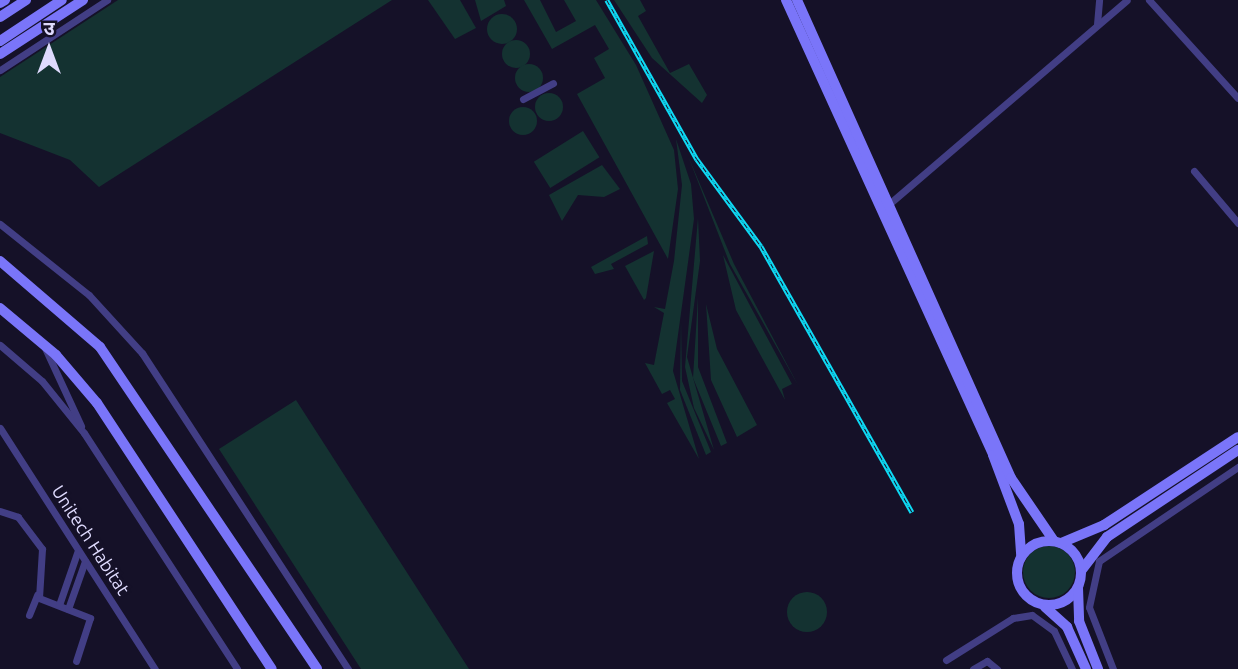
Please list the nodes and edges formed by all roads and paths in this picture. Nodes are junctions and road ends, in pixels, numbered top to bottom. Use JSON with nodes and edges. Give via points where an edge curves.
{"nodes":[{"id":1,"x":5,"y":0,"type":"edge"},
{"id":2,"x":26,"y":0,"type":"edge"},
{"id":3,"x":62,"y":0,"type":"edge"},
{"id":4,"x":82,"y":0,"type":"edge"},
{"id":5,"x":107,"y":0,"type":"edge"},
{"id":6,"x":786,"y":0,"type":"edge"},
{"id":7,"x":797,"y":0,"type":"edge"},
{"id":8,"x":1099,"y":0,"type":"edge"},
{"id":9,"x":1127,"y":0,"type":"edge"},
{"id":10,"x":1149,"y":0,"type":"edge"},
{"id":11,"x":0,"y":4,"type":"edge"},
{"id":12,"x":0,"y":17,"type":"edge"},
{"id":13,"x":1097,"y":25,"type":"junction"},
{"id":14,"x":0,"y":41,"type":"edge"},
{"id":15,"x":0,"y":54,"type":"edge"},
{"id":16,"x":0,"y":69,"type":"edge"},
{"id":17,"x":553,"y":83,"type":"dead end"},
{"id":18,"x":1238,"y":98,"type":"edge"},
{"id":19,"x":523,"y":99,"type":"dead end"},
{"id":20,"x":1194,"y":171,"type":"dead end"},
{"id":21,"x":889,"y":204,"type":"junction"},
{"id":22,"x":1238,"y":223,"type":"edge"},
{"id":23,"x":0,"y":224,"type":"edge"},
{"id":24,"x":0,"y":261,"type":"edge"},
{"id":25,"x":0,"y":308,"type":"edge"},
{"id":26,"x":41,"y":343,"type":"junction"},
{"id":27,"x":0,"y":345,"type":"edge"},
{"id":28,"x":0,"y":428,"type":"edge"},
{"id":29,"x":83,"y":433,"type":"junction"},
{"id":30,"x":1238,"y":437,"type":"edge"},
{"id":31,"x":1238,"y":450,"type":"edge"},
{"id":32,"x":1238,"y":467,"type":"edge"},
{"id":33,"x":0,"y":511,"type":"edge"},
{"id":34,"x":1057,"y":542,"type":"junction"},
{"id":35,"x":78,"y":550,"type":"junction"},
{"id":36,"x":1021,"y":555,"type":"junction"},
{"id":37,"x":85,"y":561,"type":"junction"},
{"id":38,"x":1081,"y":571,"type":"junction"},
{"id":39,"x":1078,"y":588,"type":"junction"},
{"id":40,"x":37,"y":595,"type":"junction"},
{"id":41,"x":59,"y":605,"type":"junction"},
{"id":42,"x":1041,"y":605,"type":"junction"},
{"id":43,"x":68,"y":609,"type":"junction"},
{"id":44,"x":29,"y":615,"type":"dead end"},
{"id":45,"x":1081,"y":627,"type":"junction"},
{"id":46,"x":1098,"y":630,"type":"junction"},
{"id":47,"x":946,"y":660,"type":"dead end"},
{"id":48,"x":76,"y":661,"type":"dead end"},
{"id":49,"x":155,"y":669,"type":"edge"},
{"id":50,"x":237,"y":669,"type":"edge"},
{"id":51,"x":272,"y":669,"type":"edge"},
{"id":52,"x":317,"y":669,"type":"edge"},
{"id":53,"x":348,"y":669,"type":"edge"},
{"id":54,"x":973,"y":669,"type":"edge"},
{"id":55,"x":997,"y":669,"type":"edge"},
{"id":56,"x":1072,"y":669,"type":"edge"},
{"id":57,"x":1086,"y":669,"type":"edge"},
{"id":58,"x":1098,"y":669,"type":"edge"},
{"id":59,"x":1113,"y":669,"type":"edge"}],
"edges":[{"from":1,"to":11,"type":"street"},
{"from":2,"to":12,"type":"street"},
{"from":3,"to":14,"type":"street"},
{"from":4,"to":15,"type":"street"},
{"from":5,"to":16,"type":"street"},
{"from":6,"to":36,"type":"street","via":[[993,455],[1020,524]]},
{"from":7,"to":21,"type":"street"},
{"from":8,"to":13,"type":"street"},
{"from":9,"to":13,"type":"street"},
{"from":10,"to":18,"type":"street"},
{"from":13,"to":21,"type":"street"},
{"from":17,"to":19,"type":"street"},
{"from":20,"to":22,"type":"street"},
{"from":21,"to":34,"type":"street","via":[[1011,478]]},
{"from":23,"to":53,"type":"street","via":[[81,287],[142,353]]},
{"from":24,"to":52,"type":"street","via":[[100,347]]},
{"from":25,"to":26,"type":"street"},
{"from":26,"to":29,"type":"street","via":[[64,380]]},
{"from":26,"to":51,"type":"street","via":[[97,403]]},
{"from":27,"to":29,"type":"street","via":[[41,381]]},
{"from":28,"to":35,"type":"street","name":"Unitech Habitat"},
{"from":29,"to":50,"type":"street"},
{"from":30,"to":34,"type":"street","via":[[1104,525]]},
{"from":31,"to":38,"type":"street","via":[[1107,537]]},
{"from":32,"to":46,"type":"street","via":[[1102,557],[1089,601]]},
{"from":33,"to":40,"type":"street","via":[[18,517],[42,550]]},
{"from":34,"to":36,"type":"street"},
{"from":34,"to":38,"type":"street"},
{"from":35,"to":37,"type":"street","name":"Unitech Habitat"},
{"from":35,"to":41,"type":"street"},
{"from":36,"to":42,"type":"street","via":[[1018,586]]},
{"from":37,"to":43,"type":"street"},
{"from":37,"to":49,"type":"street","name":"Unitech Habitat"},
{"from":38,"to":39,"type":"street"},
{"from":39,"to":42,"type":"street","via":[[1063,603]]},
{"from":39,"to":45,"type":"street"},
{"from":40,"to":41,"type":"street"},
{"from":40,"to":44,"type":"street"},
{"from":41,"to":43,"type":"street"},
{"from":42,"to":57,"type":"street","via":[[1067,627]]},
{"from":43,"to":48,"type":"street","via":[[90,618]]},
{"from":45,"to":46,"type":"street"},
{"from":45,"to":58,"type":"street"},
{"from":46,"to":59,"type":"street"},
{"from":47,"to":56,"type":"street","via":[[1013,618],[1032,615],[1054,631]]},
{"from":54,"to":55,"type":"street","via":[[987,661]]}]}
